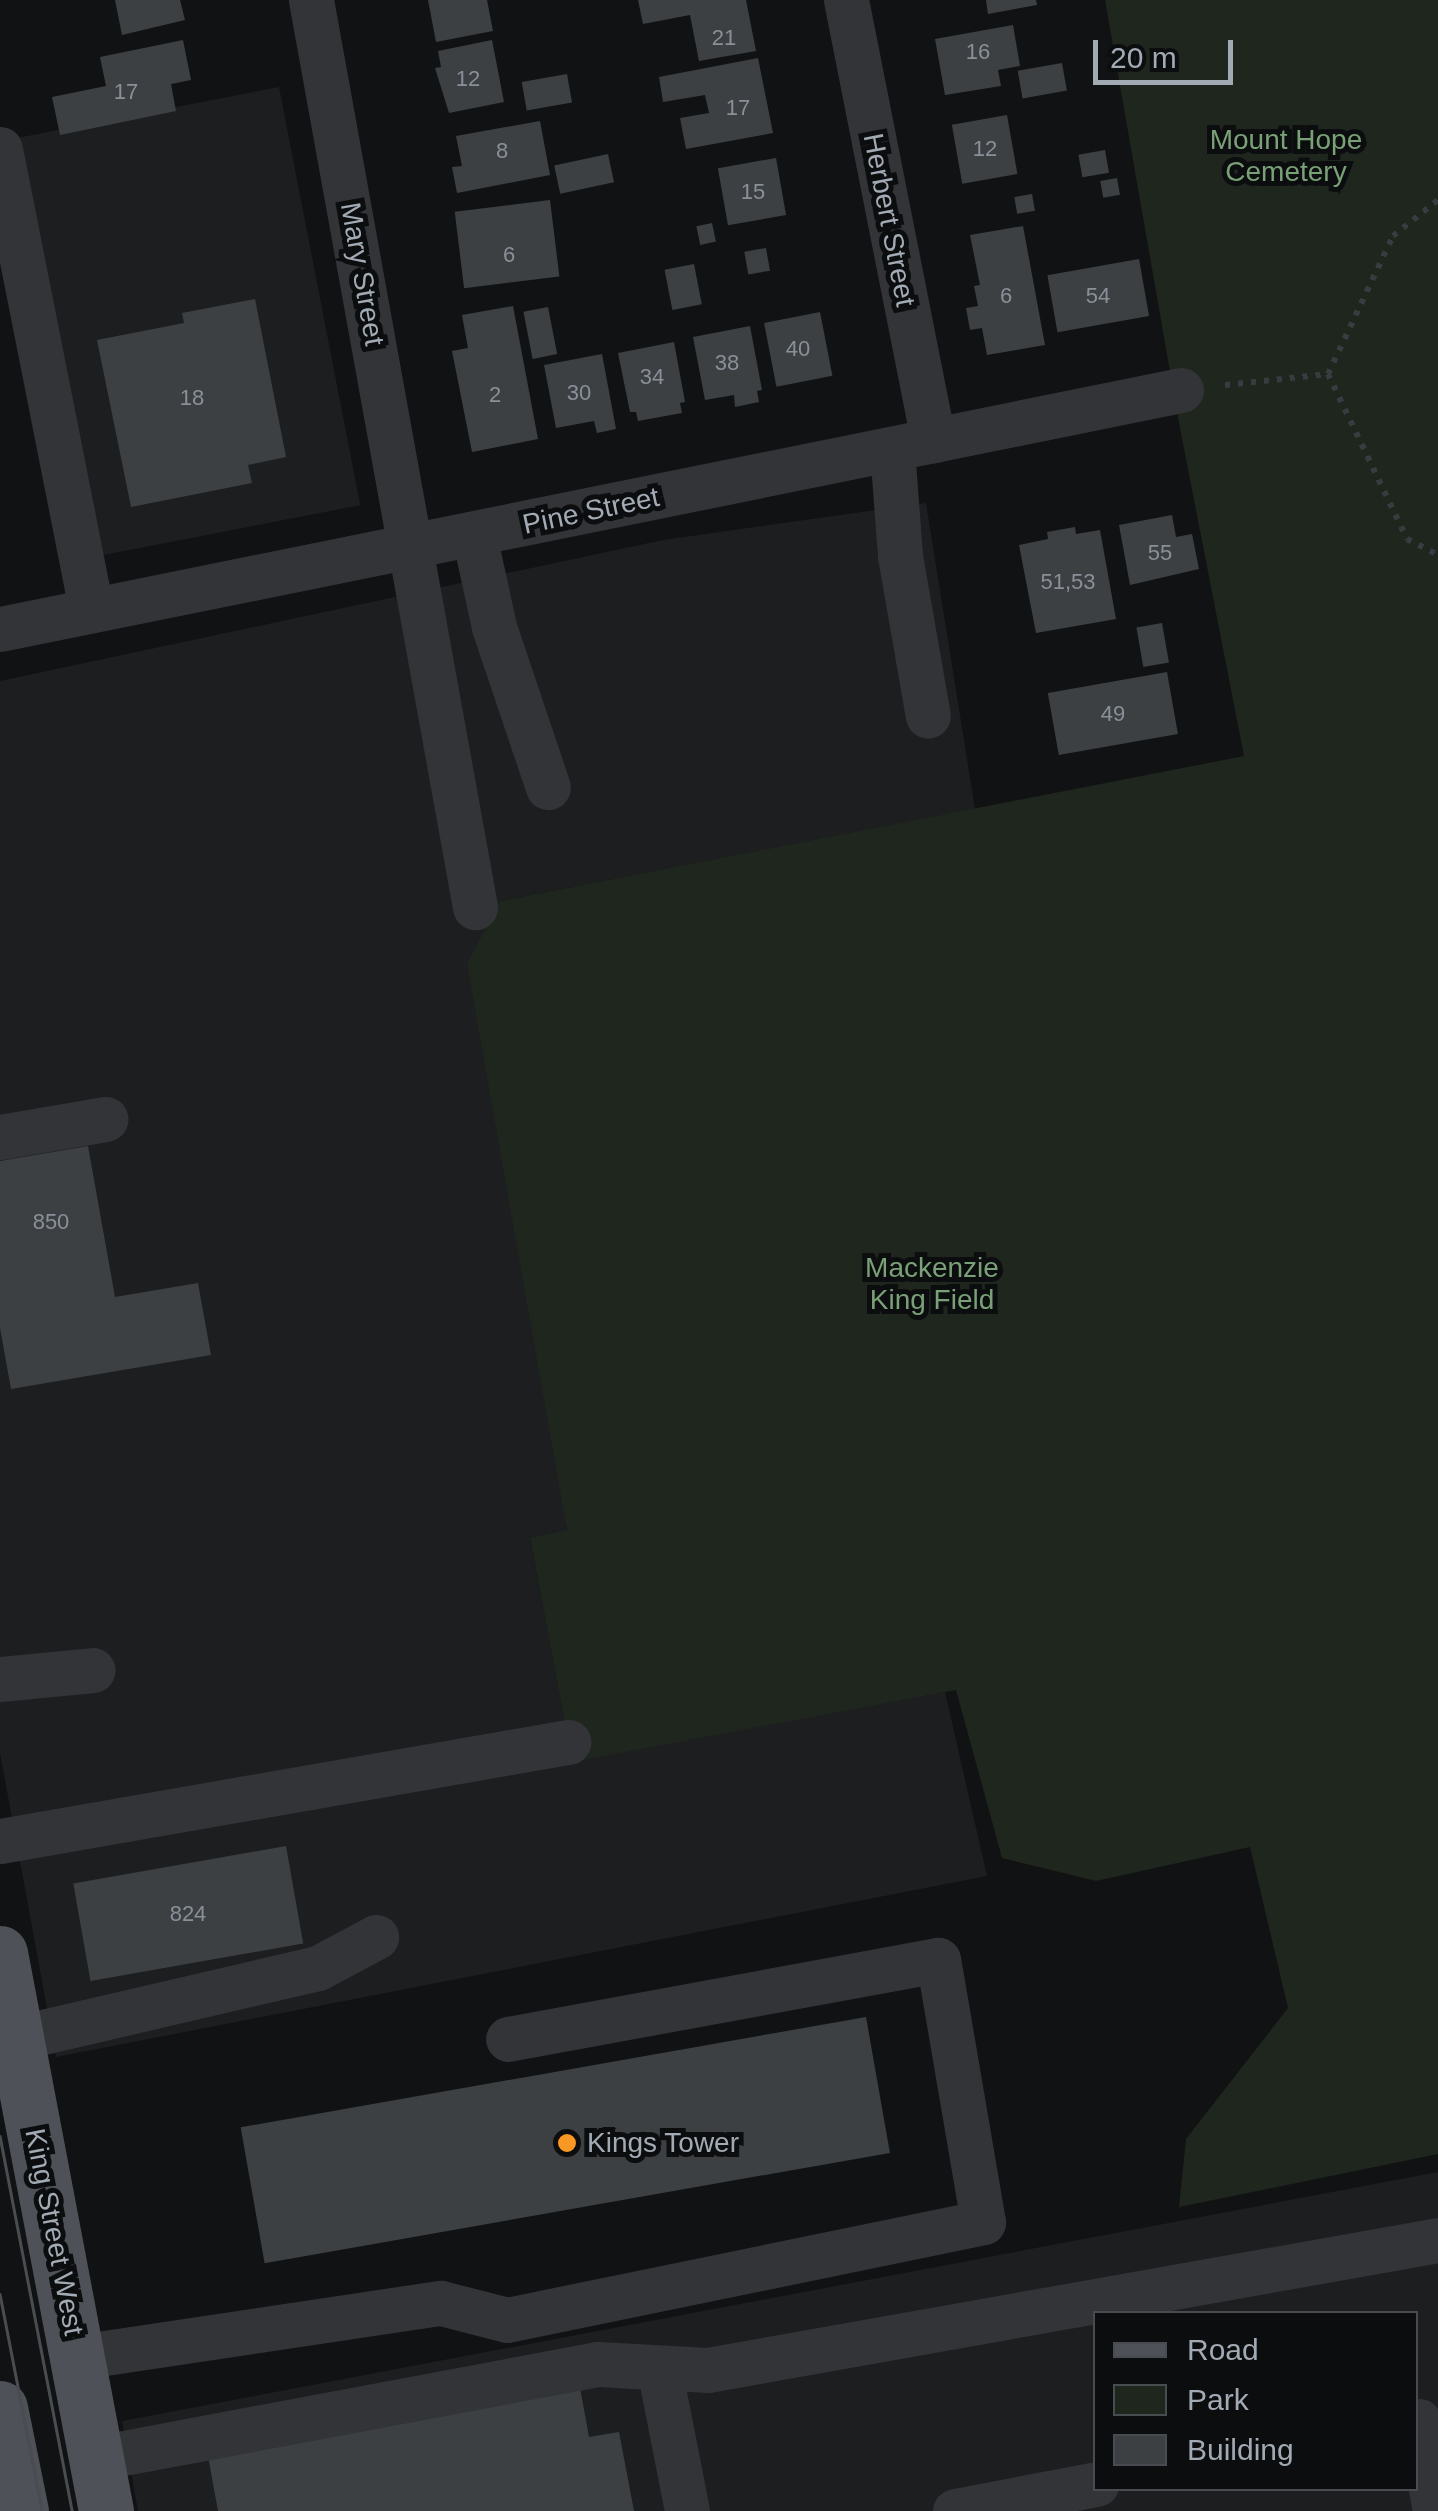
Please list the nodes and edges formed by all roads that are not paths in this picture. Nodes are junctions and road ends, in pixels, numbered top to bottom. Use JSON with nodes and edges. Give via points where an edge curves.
{"nodes":[{"id":1,"x":312,"y":0,"type":"edge"},
{"id":2,"x":846,"y":0,"type":"edge"},
{"id":3,"x":0,"y":149,"type":"edge"},
{"id":4,"x":1181,"y":390,"type":"road end"},
{"id":5,"x":912,"y":445,"type":"junction"},
{"id":6,"x":474,"y":535,"type":"junction"},
{"id":7,"x":412,"y":548,"type":"junction"},
{"id":8,"x":91,"y":610,"type":"junction"},
{"id":9,"x":0,"y":629,"type":"edge"},
{"id":10,"x":928,"y":716,"type":"dead end"},
{"id":11,"x":548,"y":787,"type":"dead end"},
{"id":12,"x":475,"y":907,"type":"dead end"},
{"id":13,"x":105,"y":1119,"type":"dead end"},
{"id":14,"x":0,"y":1137,"type":"edge"},
{"id":15,"x":92,"y":1670,"type":"dead end"},
{"id":16,"x":0,"y":1679,"type":"edge"},
{"id":17,"x":568,"y":1742,"type":"dead end"},
{"id":18,"x":0,"y":1841,"type":"edge"},
{"id":19,"x":376,"y":1936,"type":"dead end"},
{"id":20,"x":0,"y":1953,"type":"edge"},
{"id":21,"x":16,"y":2038,"type":"junction"},
{"id":22,"x":508,"y":2038,"type":"dead end"},
{"id":23,"x":1438,"y":2240,"type":"edge"},
{"id":24,"x":78,"y":2357,"type":"junction"},
{"id":25,"x":659,"y":2368,"type":"junction"},
{"id":26,"x":0,"y":2408,"type":"edge"},
{"id":27,"x":1424,"y":2420,"type":"edge"},
{"id":28,"x":97,"y":2458,"type":"junction"},
{"id":29,"x":1093,"y":2485,"type":"edge"},
{"id":30,"x":20,"y":2511,"type":"edge"},
{"id":31,"x":106,"y":2511,"type":"edge"},
{"id":32,"x":687,"y":2511,"type":"edge"},
{"id":33,"x":955,"y":2511,"type":"edge"},
{"id":34,"x":1435,"y":2511,"type":"edge"}],
"edges":[{"from":1,"to":7,"type":"street","name":"Mary Street"},
{"from":2,"to":5,"type":"street","name":"Herbert Street"},
{"from":3,"to":8,"type":"street"},
{"from":4,"to":5,"type":"street","name":"Pine Street"},
{"from":5,"to":6,"type":"street","name":"Pine Street"},
{"from":5,"to":10,"type":"street","name":"Herbert Street","via":[[907,599]]},
{"from":6,"to":7,"type":"street","name":"Pine Street"},
{"from":6,"to":11,"type":"street","via":[[494,626]]},
{"from":7,"to":8,"type":"street","name":"Pine Street"},
{"from":7,"to":12,"type":"street","name":"Mary Street"},
{"from":8,"to":9,"type":"street","name":"Pine Street"},
{"from":13,"to":14,"type":"street"},
{"from":15,"to":16,"type":"street"},
{"from":17,"to":18,"type":"street"},
{"from":19,"to":21,"type":"street","via":[[318,1968]]},
{"from":20,"to":21,"type":"main road","name":"King Street West"},
{"from":21,"to":24,"type":"main road","name":"King Street West"},
{"from":22,"to":24,"type":"street","via":[[938,1960],[983,2222],[507,2320],[440,2303]]},
{"from":23,"to":25,"type":"street","via":[[708,2370]]},
{"from":24,"to":28,"type":"main road","name":"King Street West"},
{"from":25,"to":28,"type":"street","via":[[598,2364]]},
{"from":25,"to":32,"type":"street"},
{"from":26,"to":30,"type":"main road"},
{"from":27,"to":34,"type":"street"},
{"from":28,"to":31,"type":"main road","name":"King Street West"},
{"from":29,"to":33,"type":"street"}]}
